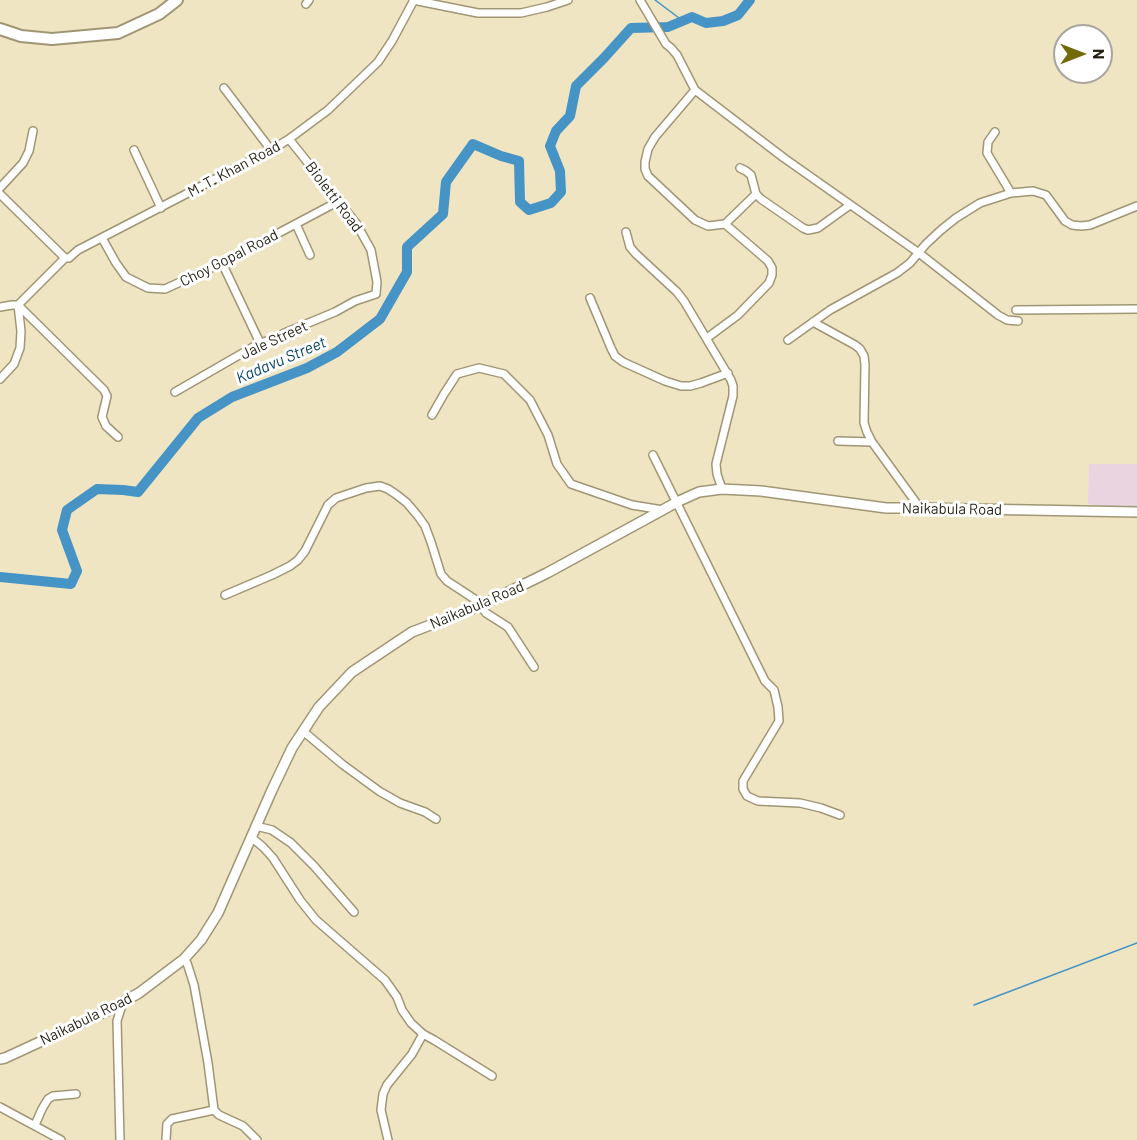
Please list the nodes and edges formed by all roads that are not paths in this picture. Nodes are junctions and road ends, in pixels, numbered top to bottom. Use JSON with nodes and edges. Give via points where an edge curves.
{"nodes":[{"id":1,"x":177,"y":0,"type":"edge"},
{"id":2,"x":413,"y":0,"type":"edge"},
{"id":3,"x":567,"y":0,"type":"edge"},
{"id":4,"x":640,"y":0,"type":"edge"},
{"id":5,"x":0,"y":29,"type":"edge"},
{"id":6,"x":224,"y":88,"type":"dead end"},
{"id":7,"x":695,"y":90,"type":"junction"},
{"id":8,"x":33,"y":131,"type":"dead end"},
{"id":9,"x":995,"y":132,"type":"dead end"},
{"id":10,"x":289,"y":139,"type":"junction"},
{"id":11,"x":134,"y":150,"type":"dead end"},
{"id":12,"x":271,"y":150,"type":"junction"},
{"id":13,"x":740,"y":168,"type":"dead end"},
{"id":14,"x":0,"y":188,"type":"edge"},
{"id":15,"x":1011,"y":193,"type":"junction"},
{"id":16,"x":0,"y":194,"type":"edge"},
{"id":17,"x":756,"y":194,"type":"junction"},
{"id":18,"x":339,"y":201,"type":"junction"},
{"id":19,"x":850,"y":205,"type":"junction"},
{"id":20,"x":1137,"y":206,"type":"edge"},
{"id":21,"x":161,"y":208,"type":"junction"},
{"id":22,"x":296,"y":224,"type":"junction"},
{"id":23,"x":725,"y":224,"type":"junction"},
{"id":24,"x":626,"y":232,"type":"dead end"},
{"id":25,"x":102,"y":238,"type":"junction"},
{"id":26,"x":919,"y":253,"type":"junction"},
{"id":27,"x":310,"y":255,"type":"dead end"},
{"id":28,"x":65,"y":258,"type":"junction"},
{"id":29,"x":222,"y":263,"type":"junction"},
{"id":30,"x":375,"y":294,"type":"joint"},
{"id":31,"x":590,"y":298,"type":"dead end"},
{"id":32,"x":20,"y":303,"type":"junction"},
{"id":33,"x":0,"y":307,"type":"edge"},
{"id":34,"x":1137,"y":309,"type":"edge"},
{"id":35,"x":1016,"y":310,"type":"dead end"},
{"id":36,"x":1018,"y":321,"type":"dead end"},
{"id":37,"x":813,"y":322,"type":"junction"},
{"id":38,"x":706,"y":338,"type":"junction"},
{"id":39,"x":788,"y":340,"type":"dead end"},
{"id":40,"x":260,"y":343,"type":"junction"},
{"id":41,"x":728,"y":373,"type":"junction"},
{"id":42,"x":0,"y":379,"type":"edge"},
{"id":43,"x":176,"y":392,"type":"dead end"},
{"id":44,"x":432,"y":415,"type":"dead end"},
{"id":45,"x":118,"y":437,"type":"dead end"},
{"id":46,"x":838,"y":441,"type":"dead end"},
{"id":47,"x":872,"y":442,"type":"junction"},
{"id":48,"x":653,"y":455,"type":"dead end"},
{"id":49,"x":722,"y":489,"type":"junction"},
{"id":50,"x":677,"y":502,"type":"junction"},
{"id":51,"x":920,"y":508,"type":"junction"},
{"id":52,"x":663,"y":510,"type":"junction"},
{"id":53,"x":1137,"y":512,"type":"edge"},
{"id":54,"x":225,"y":595,"type":"dead end"},
{"id":55,"x":480,"y":606,"type":"junction"},
{"id":56,"x":534,"y":667,"type":"dead end"},
{"id":57,"x":303,"y":731,"type":"junction"},
{"id":58,"x":840,"y":815,"type":"dead end"},
{"id":59,"x":436,"y":819,"type":"dead end"},
{"id":60,"x":256,"y":826,"type":"junction"},
{"id":61,"x":251,"y":837,"type":"junction"},
{"id":62,"x":354,"y":912,"type":"dead end"},
{"id":63,"x":184,"y":959,"type":"junction"},
{"id":64,"x":123,"y":1002,"type":"junction"},
{"id":65,"x":423,"y":1034,"type":"junction"},
{"id":66,"x":0,"y":1059,"type":"edge"},
{"id":67,"x":492,"y":1076,"type":"dead end"},
{"id":68,"x":75,"y":1094,"type":"dead end"},
{"id":69,"x":0,"y":1107,"type":"edge"},
{"id":70,"x":214,"y":1110,"type":"junction"},
{"id":71,"x":35,"y":1125,"type":"junction"},
{"id":72,"x":61,"y":1140,"type":"edge"},
{"id":73,"x":120,"y":1140,"type":"edge"},
{"id":74,"x":166,"y":1140,"type":"edge"},
{"id":75,"x":257,"y":1140,"type":"edge"},
{"id":76,"x":388,"y":1140,"type":"edge"}],
"edges":[{"from":1,"to":5,"type":"main road","via":[[159,14],[118,33],[52,39]]},
{"from":2,"to":3,"type":"street","via":[[478,13],[521,13]]},
{"from":2,"to":10,"type":"street","name":"M. T. Khan Road","via":[[378,62],[328,110]]},
{"from":4,"to":7,"type":"street"},
{"from":6,"to":12,"type":"street"},
{"from":7,"to":19,"type":"street"},
{"from":7,"to":23,"type":"street","via":[[655,137],[646,154],[645,169],[695,220],[708,226]]},
{"from":8,"to":14,"type":"street","via":[[23,163]]},
{"from":9,"to":15,"type":"street","via":[[987,153]]},
{"from":10,"to":12,"type":"street","name":"M. T. Khan Road"},
{"from":10,"to":18,"type":"street","name":"Bioletti Road"},
{"from":11,"to":21,"type":"street"},
{"from":12,"to":21,"type":"street","name":"M. T. Khan Road"},
{"from":13,"to":17,"type":"street","via":[[751,175]]},
{"from":15,"to":20,"type":"street","via":[[1033,190],[1046,195],[1072,225],[1090,225]]},
{"from":15,"to":26,"type":"street","via":[[980,203],[956,218]]},
{"from":16,"to":28,"type":"street"},
{"from":17,"to":19,"type":"street","via":[[808,230],[818,228]]},
{"from":17,"to":23,"type":"street"},
{"from":18,"to":22,"type":"street","name":"Choy Gopal Road"},
{"from":18,"to":30,"type":"street","name":"Bioletti Road","via":[[370,250],[377,282]]},
{"from":19,"to":26,"type":"street"},
{"from":21,"to":25,"type":"street","name":"M. T. Khan Road"},
{"from":22,"to":27,"type":"street"},
{"from":22,"to":29,"type":"street","name":"Choy Gopal Road"},
{"from":23,"to":38,"type":"street","via":[[768,261],[772,275],[738,315]]},
{"from":24,"to":38,"type":"street","via":[[630,247],[677,292]]},
{"from":25,"to":28,"type":"street","name":"M. T. Khan Road"},
{"from":25,"to":29,"type":"street","name":"Choy Gopal Road","via":[[126,277],[148,288],[174,286]]},
{"from":26,"to":36,"type":"street","via":[[998,315]]},
{"from":26,"to":37,"type":"street","via":[[897,273]]},
{"from":28,"to":32,"type":"street","name":"M. T. Khan Road"},
{"from":29,"to":40,"type":"street"},
{"from":30,"to":40,"type":"street","name":"Jale Street"},
{"from":31,"to":41,"type":"street","via":[[615,356],[623,362],[681,386]]},
{"from":32,"to":33,"type":"street"},
{"from":32,"to":42,"type":"street","via":[[20,348],[14,364]]},
{"from":32,"to":45,"type":"street","via":[[104,390],[107,396],[102,417]]},
{"from":34,"to":35,"type":"street"},
{"from":37,"to":39,"type":"street"},
{"from":37,"to":47,"type":"street","via":[[855,345],[864,356],[864,423]]},
{"from":38,"to":41,"type":"street"},
{"from":40,"to":43,"type":"street","name":"Jale Street"},
{"from":41,"to":49,"type":"street","via":[[733,396],[717,464]]},
{"from":44,"to":52,"type":"street","via":[[457,374],[479,368],[504,374],[530,400],[557,464],[571,484],[632,505]]},
{"from":46,"to":47,"type":"street"},
{"from":47,"to":51,"type":"street"},
{"from":48,"to":50,"type":"street"},
{"from":49,"to":50,"type":"street","name":"Naikabula Road","via":[[699,492]]},
{"from":49,"to":51,"type":"street","name":"Naikabula Road","via":[[886,508]]},
{"from":50,"to":52,"type":"street","name":"Naikabula Road"},
{"from":50,"to":58,"type":"street","via":[[765,681],[774,690],[778,707],[779,721],[743,781],[743,789],[758,801],[800,803]]},
{"from":51,"to":53,"type":"street","name":"Naikabula Road"},
{"from":52,"to":55,"type":"street","name":"Naikabula Road"},
{"from":54,"to":55,"type":"street","via":[[298,560],[328,505],[336,498],[380,486],[407,503],[424,526],[441,573]]},
{"from":55,"to":56,"type":"street","via":[[508,627]]},
{"from":55,"to":57,"type":"street","name":"Naikabula Road","via":[[412,632],[352,672],[319,707]]},
{"from":57,"to":59,"type":"street","via":[[379,791]]},
{"from":57,"to":60,"type":"street","name":"Naikabula Road"},
{"from":60,"to":61,"type":"street","name":"Naikabula Road"},
{"from":60,"to":62,"type":"street","via":[[272,830],[291,843]]},
{"from":61,"to":63,"type":"street","name":"Naikabula Road","via":[[218,913]]},
{"from":61,"to":65,"type":"street","via":[[273,858],[316,920],[385,980],[407,1019]]},
{"from":63,"to":64,"type":"street","name":"Naikabula Road"},
{"from":63,"to":70,"type":"street","via":[[194,985]]},
{"from":64,"to":66,"type":"street","name":"Naikabula Road"},
{"from":64,"to":73,"type":"street","via":[[117,1021]]},
{"from":65,"to":67,"type":"street"},
{"from":65,"to":76,"type":"street","via":[[383,1094],[381,1110]]},
{"from":68,"to":71,"type":"street","via":[[48,1099]]},
{"from":69,"to":71,"type":"street"},
{"from":70,"to":74,"type":"street","via":[[172,1119]]},
{"from":70,"to":75,"type":"street","via":[[243,1126]]},
{"from":71,"to":72,"type":"street"}]}
